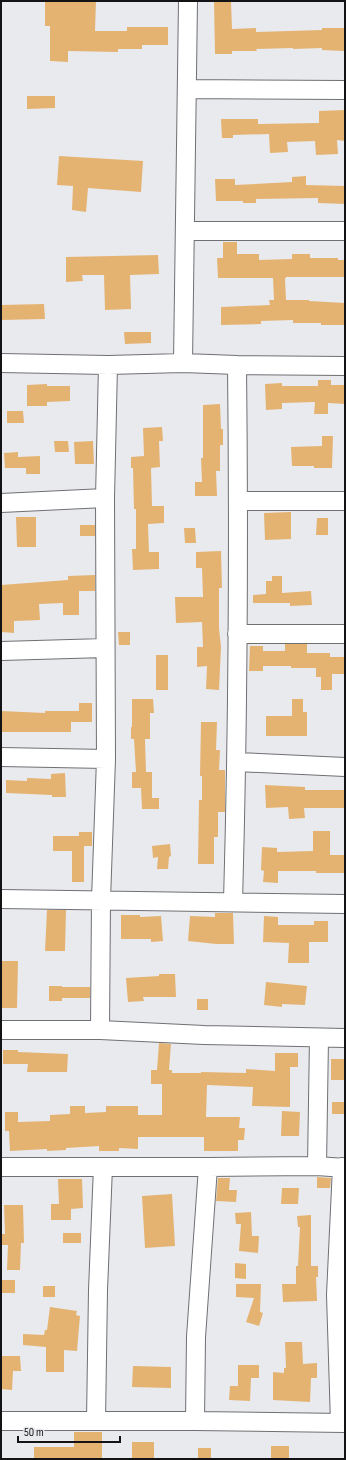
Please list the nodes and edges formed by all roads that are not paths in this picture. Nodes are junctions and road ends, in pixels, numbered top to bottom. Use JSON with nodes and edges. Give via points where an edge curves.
{"nodes":[{"id":1,"x":188,"y":1,"type":"edge"},
{"id":2,"x":187,"y":88,"type":"junction"},
{"id":3,"x":345,"y":90,"type":"edge"},
{"id":4,"x":185,"y":231,"type":"junction"},
{"id":5,"x":345,"y":231,"type":"edge"},
{"id":6,"x":1,"y":363,"type":"edge"},
{"id":7,"x":183,"y":363,"type":"junction"},
{"id":8,"x":108,"y":365,"type":"junction"},
{"id":9,"x":237,"y":365,"type":"junction"},
{"id":10,"x":345,"y":366,"type":"edge"},
{"id":11,"x":105,"y":498,"type":"junction"},
{"id":12,"x":239,"y":501,"type":"junction"},
{"id":13,"x":345,"y":501,"type":"edge"},
{"id":14,"x":1,"y":503,"type":"edge"},
{"id":15,"x":237,"y":634,"type":"junction"},
{"id":16,"x":345,"y":634,"type":"edge"},
{"id":17,"x":105,"y":648,"type":"junction"},
{"id":18,"x":1,"y":651,"type":"edge"},
{"id":19,"x":1,"y":757,"type":"edge"},
{"id":20,"x":106,"y":759,"type":"junction"},
{"id":21,"x":237,"y":762,"type":"junction"},
{"id":22,"x":345,"y":767,"type":"edge"},
{"id":23,"x":1,"y":899,"type":"edge"},
{"id":24,"x":101,"y":900,"type":"junction"},
{"id":25,"x":233,"y":902,"type":"junction"},
{"id":26,"x":345,"y":904,"type":"edge"},
{"id":27,"x":1,"y":1030,"type":"edge"},
{"id":28,"x":100,"y":1030,"type":"junction"},
{"id":29,"x":319,"y":1038,"type":"junction"},
{"id":30,"x":345,"y":1038,"type":"edge"},
{"id":31,"x":316,"y":1166,"type":"junction"},
{"id":32,"x":1,"y":1167,"type":"edge"},
{"id":33,"x":103,"y":1168,"type":"junction"},
{"id":34,"x":208,"y":1168,"type":"junction"},
{"id":35,"x":344,"y":1168,"type":"edge"},
{"id":36,"x":1,"y":1421,"type":"edge"},
{"id":37,"x":96,"y":1421,"type":"junction"},
{"id":38,"x":195,"y":1422,"type":"junction"},
{"id":39,"x":342,"y":1423,"type":"edge"}],
"edges":[{"from":1,"to":2,"type":"street"},
{"from":2,"to":3,"type":"street"},
{"from":2,"to":4,"type":"street"},
{"from":4,"to":5,"type":"street"},
{"from":4,"to":7,"type":"street"},
{"from":6,"to":8,"type":"street"},
{"from":7,"to":8,"type":"street"},
{"from":7,"to":9,"type":"street"},
{"from":8,"to":11,"type":"street"},
{"from":9,"to":10,"type":"street"},
{"from":9,"to":12,"type":"street"},
{"from":11,"to":14,"type":"street"},
{"from":11,"to":17,"type":"street"},
{"from":12,"to":13,"type":"street"},
{"from":12,"to":15,"type":"street"},
{"from":15,"to":16,"type":"street"},
{"from":15,"to":21,"type":"street"},
{"from":17,"to":18,"type":"street"},
{"from":17,"to":20,"type":"street"},
{"from":19,"to":20,"type":"street"},
{"from":20,"to":24,"type":"street"},
{"from":21,"to":22,"type":"street"},
{"from":21,"to":25,"type":"street"},
{"from":23,"to":24,"type":"street"},
{"from":24,"to":25,"type":"street"},
{"from":24,"to":28,"type":"street"},
{"from":25,"to":26,"type":"street"},
{"from":27,"to":28,"type":"street"},
{"from":28,"to":29,"type":"street"},
{"from":29,"to":30,"type":"street"},
{"from":29,"to":31,"type":"street"},
{"from":31,"to":34,"type":"street"},
{"from":31,"to":35,"type":"street"},
{"from":32,"to":33,"type":"street"},
{"from":33,"to":34,"type":"street"},
{"from":33,"to":37,"type":"street"},
{"from":34,"to":38,"type":"street","via":[[196,1337]]},
{"from":35,"to":39,"type":"street","via":[[336,1295]]},
{"from":36,"to":37,"type":"street"},
{"from":37,"to":38,"type":"street"},
{"from":38,"to":39,"type":"street"}]}
